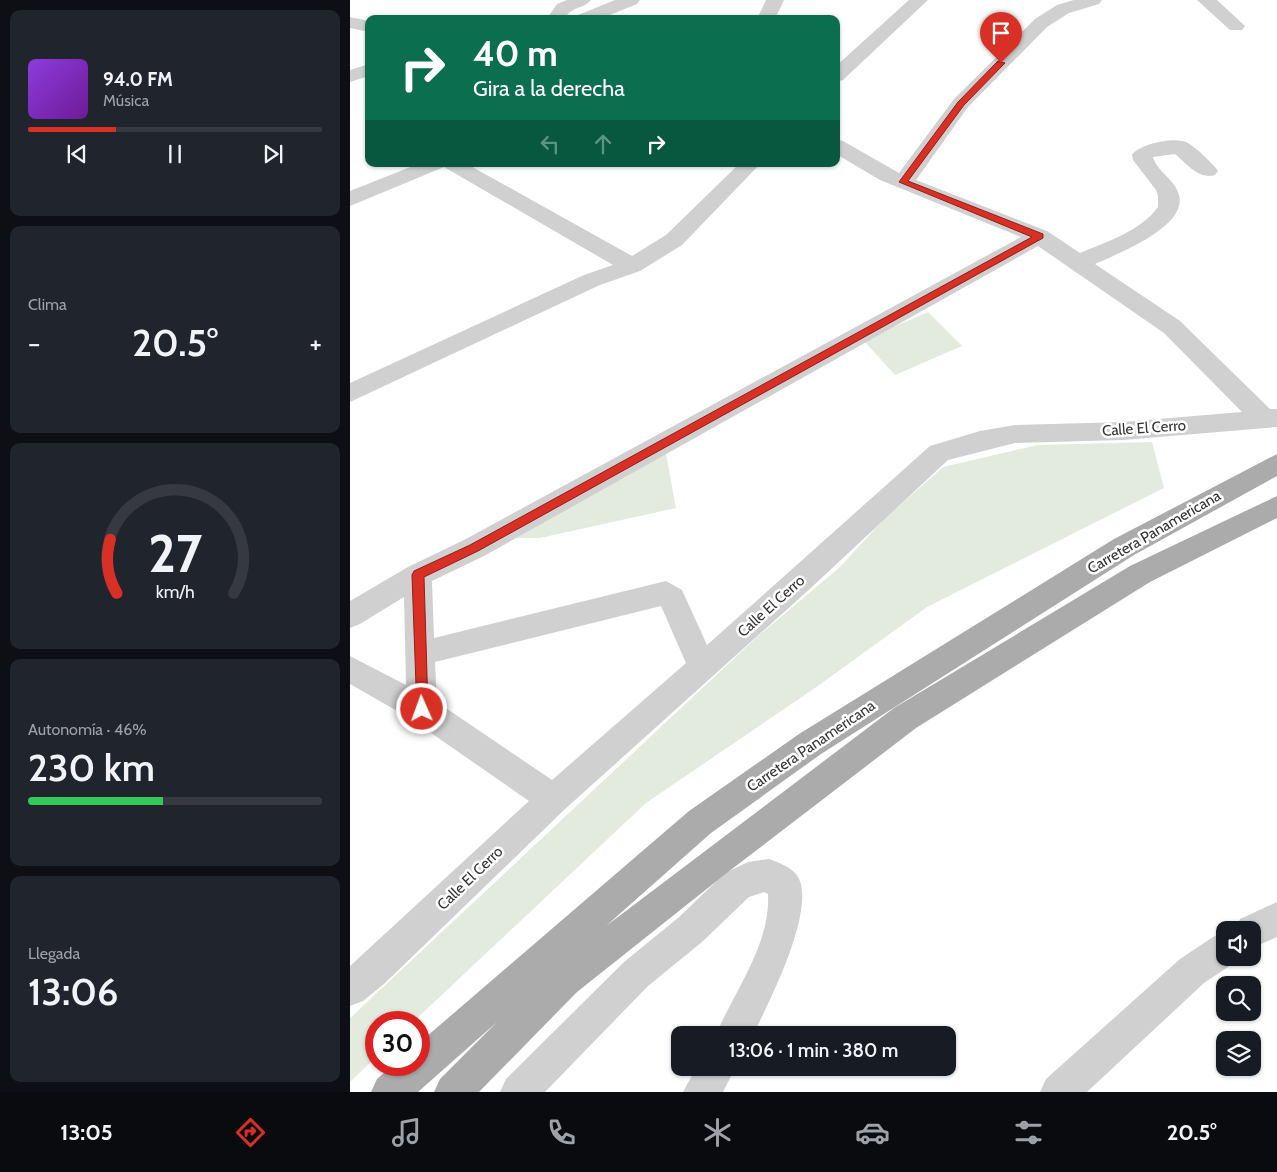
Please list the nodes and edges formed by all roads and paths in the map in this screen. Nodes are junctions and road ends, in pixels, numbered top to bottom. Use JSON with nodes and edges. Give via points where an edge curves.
{"nodes":[{"id":1,"x":582,"y":0,"type":"edge"},
{"id":2,"x":630,"y":0,"type":"edge"},
{"id":3,"x":775,"y":0,"type":"edge"},
{"id":4,"x":919,"y":0,"type":"edge"},
{"id":5,"x":1093,"y":0,"type":"edge"},
{"id":6,"x":1206,"y":0,"type":"edge"},
{"id":7,"x":558,"y":15,"type":"edge"},
{"id":8,"x":594,"y":15,"type":"edge"},
{"id":9,"x":768,"y":15,"type":"edge"},
{"id":10,"x":350,"y":22,"type":"edge"},
{"id":11,"x":365,"y":25,"type":"edge"},
{"id":12,"x":1236,"y":26,"type":"dead end"},
{"id":13,"x":365,"y":71,"type":"edge"},
{"id":14,"x":840,"y":72,"type":"edge"},
{"id":15,"x":350,"y":76,"type":"edge"},
{"id":16,"x":840,"y":147,"type":"edge"},
{"id":17,"x":428,"y":167,"type":"edge"},
{"id":18,"x":457,"y":167,"type":"edge"},
{"id":19,"x":747,"y":167,"type":"edge"},
{"id":20,"x":1208,"y":171,"type":"dead end"},
{"id":21,"x":903,"y":182,"type":"junction"},
{"id":22,"x":350,"y":199,"type":"edge"},
{"id":23,"x":1040,"y":236,"type":"junction"},
{"id":24,"x":1078,"y":263,"type":"junction"},
{"id":25,"x":632,"y":266,"type":"junction"},
{"id":26,"x":350,"y":393,"type":"edge"},
{"id":27,"x":1271,"y":418,"type":"edge"},
{"id":28,"x":1277,"y":464,"type":"edge"},
{"id":29,"x":1277,"y":506,"type":"edge"},
{"id":30,"x":418,"y":575,"type":"junction"},
{"id":31,"x":350,"y":616,"type":"edge"},
{"id":32,"x":420,"y":654,"type":"junction"},
{"id":33,"x":702,"y":667,"type":"junction"},
{"id":34,"x":350,"y":669,"type":"edge"},
{"id":35,"x":422,"y":709,"type":"junction"},
{"id":36,"x":553,"y":798,"type":"junction"},
{"id":37,"x":1277,"y":919,"type":"edge"},
{"id":38,"x":1261,"y":927,"type":"edge"},
{"id":39,"x":1216,"y":955,"type":"edge"},
{"id":40,"x":350,"y":988,"type":"edge"},
{"id":41,"x":738,"y":1026,"type":"edge"},
{"id":42,"x":712,"y":1076,"type":"edge"},
{"id":43,"x":390,"y":1092,"type":"edge"},
{"id":44,"x":453,"y":1092,"type":"edge"},
{"id":45,"x":519,"y":1092,"type":"edge"},
{"id":46,"x":702,"y":1092,"type":"edge"},
{"id":47,"x":1059,"y":1092,"type":"edge"}],
"edges":[{"from":1,"to":7,"type":"street","via":[[563,8]]},
{"from":2,"to":8,"type":"street"},
{"from":3,"to":9,"type":"street"},
{"from":4,"to":14,"type":"street"},
{"from":5,"to":21,"type":"street","via":[[1063,9],[1040,23],[961,103]]},
{"from":6,"to":12,"type":"street"},
{"from":10,"to":11,"type":"street"},
{"from":13,"to":15,"type":"street"},
{"from":16,"to":21,"type":"street"},
{"from":17,"to":22,"type":"street"},
{"from":18,"to":25,"type":"street"},
{"from":19,"to":25,"type":"street","via":[[674,240]]},
{"from":20,"to":24,"type":"street","via":[[1180,147],[1150,150],[1142,155],[1142,161],[1169,196],[1169,206],[1164,215],[1142,233]]},
{"from":21,"to":23,"type":"street"},
{"from":23,"to":24,"type":"street"},
{"from":23,"to":30,"type":"street","via":[[474,548]]},
{"from":24,"to":27,"type":"street","via":[[1172,327]]},
{"from":25,"to":26,"type":"street","via":[[592,280]]},
{"from":27,"to":33,"type":"street","name":"Calle El Cerro","via":[[1124,430],[1015,434],[939,453]]},
{"from":28,"to":43,"type":"main road","name":"Carretera Panamericana","via":[[1124,546],[818,738],[700,822]]},
{"from":29,"to":44,"type":"main road","name":"Carretera Panamericana","via":[[1140,574],[905,718],[565,980]]},
{"from":30,"to":31,"type":"street"},
{"from":30,"to":32,"type":"street"},
{"from":32,"to":33,"type":"street","via":[[666,593],[672,598]]},
{"from":32,"to":35,"type":"street"},
{"from":33,"to":36,"type":"street","name":"Calle El Cerro"},
{"from":34,"to":35,"type":"street"},
{"from":35,"to":36,"type":"street"},
{"from":36,"to":40,"type":"street","name":"Calle El Cerro","via":[[372,972]]},
{"from":37,"to":38,"type":"street"},
{"from":39,"to":47,"type":"street","via":[[1192,971]]},
{"from":41,"to":45,"type":"street","via":[[777,940],[787,897],[784,886],[769,875],[748,878],[737,885],[690,930],[636,974]]},
{"from":42,"to":46,"type":"street"}]}
